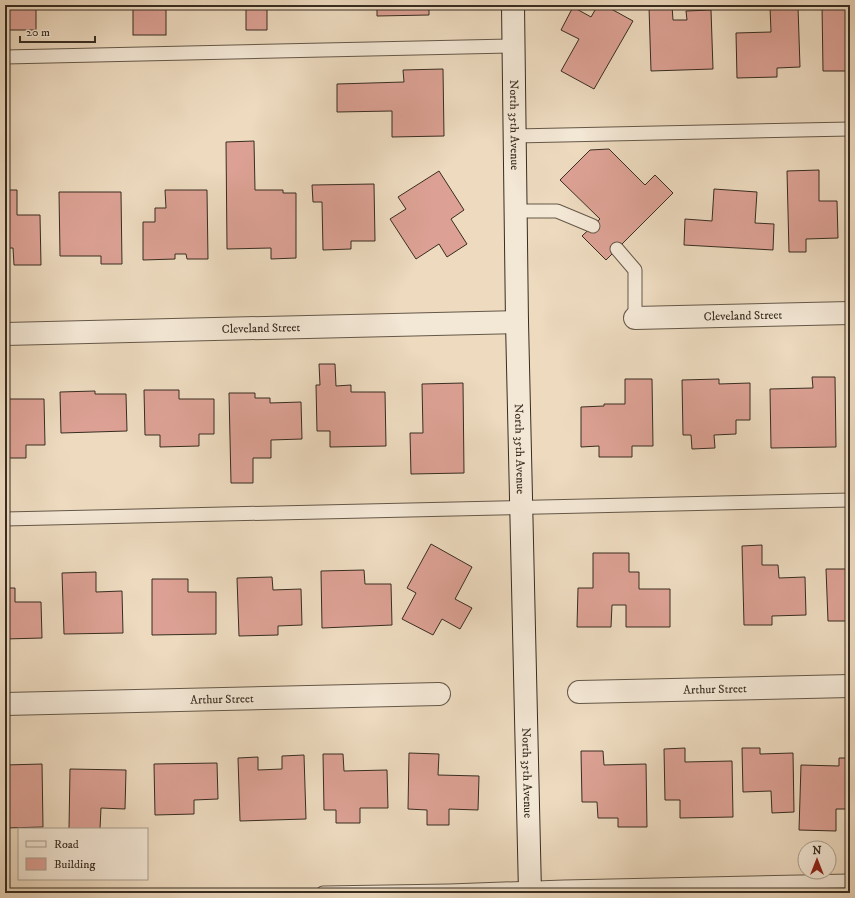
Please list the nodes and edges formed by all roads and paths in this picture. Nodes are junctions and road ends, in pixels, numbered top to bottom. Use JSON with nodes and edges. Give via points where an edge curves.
{"nodes":[{"id":1,"x":513,"y":5,"type":"edge"},
{"id":2,"x":514,"y":46,"type":"junction"},
{"id":3,"x":5,"y":57,"type":"edge"},
{"id":4,"x":850,"y":129,"type":"edge"},
{"id":5,"x":515,"y":136,"type":"junction"},
{"id":6,"x":516,"y":211,"type":"junction"},
{"id":7,"x":593,"y":226,"type":"dead end"},
{"id":8,"x":617,"y":248,"type":"dead end"},
{"id":9,"x":850,"y":313,"type":"edge"},
{"id":10,"x":635,"y":318,"type":"joint"},
{"id":11,"x":517,"y":322,"type":"junction"},
{"id":12,"x":5,"y":334,"type":"edge"},
{"id":13,"x":850,"y":500,"type":"edge"},
{"id":14,"x":522,"y":507,"type":"junction"},
{"id":15,"x":5,"y":519,"type":"edge"},
{"id":16,"x":850,"y":686,"type":"edge"},
{"id":17,"x":579,"y":692,"type":"dead end"},
{"id":18,"x":439,"y":694,"type":"dead end"},
{"id":19,"x":5,"y":704,"type":"edge"},
{"id":20,"x":850,"y":881,"type":"edge"},
{"id":21,"x":530,"y":890,"type":"edge"},
{"id":22,"x":323,"y":893,"type":"edge"}],
"edges":[{"from":1,"to":2,"type":"street","name":"North 35th Avenue"},
{"from":2,"to":3,"type":"lane"},
{"from":2,"to":5,"type":"street","name":"North 35th Avenue"},
{"from":4,"to":5,"type":"lane"},
{"from":5,"to":6,"type":"street","name":"North 35th Avenue"},
{"from":6,"to":7,"type":"lane","via":[[557,211]]},
{"from":6,"to":11,"type":"street","name":"North 35th Avenue"},
{"from":8,"to":10,"type":"lane","via":[[635,270]]},
{"from":9,"to":10,"type":"street","name":"Cleveland Street"},
{"from":11,"to":12,"type":"street","name":"Cleveland Street"},
{"from":11,"to":14,"type":"street","name":"North 35th Avenue"},
{"from":13,"to":14,"type":"lane"},
{"from":14,"to":15,"type":"lane"},
{"from":14,"to":21,"type":"street","name":"North 35th Avenue"},
{"from":16,"to":17,"type":"street","name":"Arthur Street"},
{"from":18,"to":19,"type":"street","name":"Arthur Street"},
{"from":20,"to":21,"type":"lane"},
{"from":21,"to":22,"type":"lane"}]}
